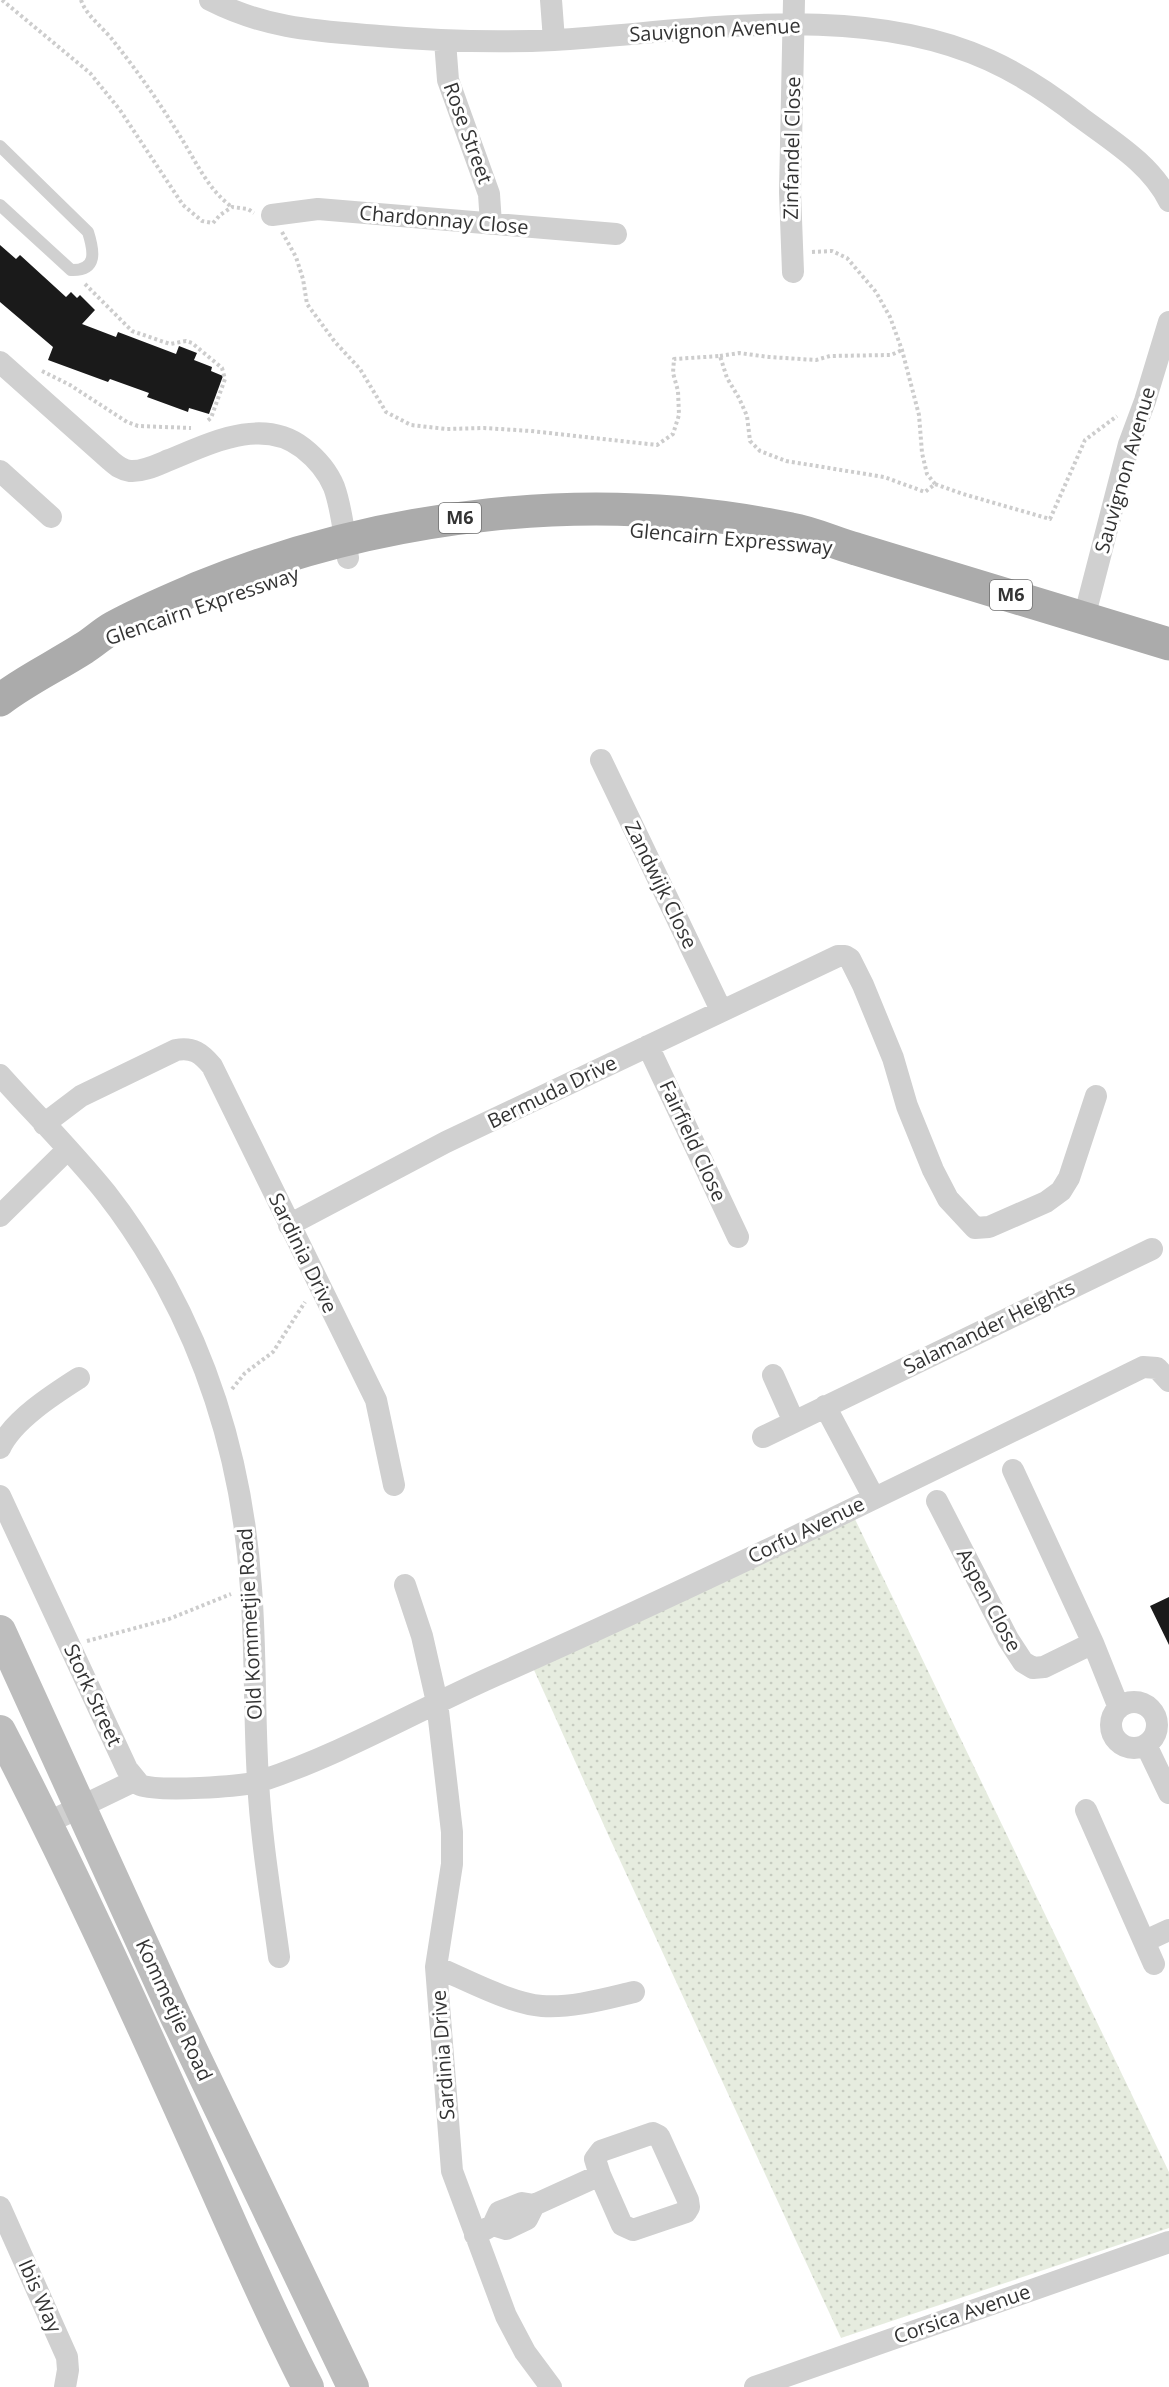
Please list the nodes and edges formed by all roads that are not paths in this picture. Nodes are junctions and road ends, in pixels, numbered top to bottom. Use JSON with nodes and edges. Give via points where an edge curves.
{"nodes":[{"id":1,"x":210,"y":0,"type":"edge"},
{"id":2,"x":551,"y":0,"type":"edge"},
{"id":3,"x":794,"y":0,"type":"edge"},
{"id":4,"x":794,"y":24,"type":"junction"},
{"id":5,"x":554,"y":40,"type":"junction"},
{"id":6,"x":446,"y":41,"type":"junction"},
{"id":7,"x":0,"y":146,"type":"edge"},
{"id":8,"x":1169,"y":201,"type":"edge"},
{"id":9,"x":0,"y":205,"type":"edge"},
{"id":10,"x":272,"y":215,"type":"road end"},
{"id":11,"x":491,"y":224,"type":"junction"},
{"id":12,"x":616,"y":234,"type":"dead end"},
{"id":13,"x":792,"y":262,"type":"road end"},
{"id":14,"x":1169,"y":322,"type":"edge"},
{"id":15,"x":0,"y":362,"type":"edge"},
{"id":16,"x":0,"y":471,"type":"edge"},
{"id":17,"x":51,"y":517,"type":"dead end"},
{"id":18,"x":347,"y":549,"type":"junction"},
{"id":19,"x":853,"y":549,"type":"junction"},
{"id":20,"x":1083,"y":618,"type":"junction"},
{"id":21,"x":1169,"y":644,"type":"edge"},
{"id":22,"x":0,"y":700,"type":"edge"},
{"id":23,"x":601,"y":760,"type":"dead end"},
{"id":24,"x":721,"y":1010,"type":"junction"},
{"id":25,"x":648,"y":1046,"type":"junction"},
{"id":26,"x":0,"y":1075,"type":"edge"},
{"id":27,"x":1096,"y":1096,"type":"dead end"},
{"id":28,"x":44,"y":1124,"type":"junction"},
{"id":29,"x":68,"y":1150,"type":"junction"},
{"id":30,"x":0,"y":1216,"type":"edge"},
{"id":31,"x":289,"y":1225,"type":"junction"},
{"id":32,"x":738,"y":1237,"type":"dead end"},
{"id":33,"x":1152,"y":1249,"type":"dead end"},
{"id":34,"x":773,"y":1375,"type":"dead end"},
{"id":35,"x":79,"y":1378,"type":"dead end"},
{"id":36,"x":1169,"y":1381,"type":"edge"},
{"id":37,"x":825,"y":1406,"type":"junction"},
{"id":38,"x":794,"y":1422,"type":"junction"},
{"id":39,"x":763,"y":1437,"type":"dead end"},
{"id":40,"x":0,"y":1448,"type":"edge"},
{"id":41,"x":1012,"y":1470,"type":"dead end"},
{"id":42,"x":394,"y":1485,"type":"dead end"},
{"id":43,"x":0,"y":1496,"type":"edge"},
{"id":44,"x":874,"y":1498,"type":"junction"},
{"id":45,"x":937,"y":1501,"type":"dead end"},
{"id":46,"x":405,"y":1585,"type":"dead end"},
{"id":47,"x":0,"y":1631,"type":"edge"},
{"id":48,"x":1093,"y":1643,"type":"junction"},
{"id":49,"x":437,"y":1702,"type":"junction"},
{"id":50,"x":1119,"y":1708,"type":"junction"},
{"id":51,"x":0,"y":1731,"type":"edge"},
{"id":52,"x":1157,"y":1734,"type":"edge"},
{"id":53,"x":136,"y":1780,"type":"junction"},
{"id":54,"x":258,"y":1782,"type":"junction"},
{"id":55,"x":1169,"y":1793,"type":"edge"},
{"id":56,"x":80,"y":1807,"type":"junction"},
{"id":57,"x":1086,"y":1810,"type":"dead end"},
{"id":58,"x":47,"y":1823,"type":"junction"},
{"id":59,"x":1169,"y":1930,"type":"edge"},
{"id":60,"x":1145,"y":1941,"type":"junction"},
{"id":61,"x":279,"y":1957,"type":"dead end"},
{"id":62,"x":1154,"y":1964,"type":"dead end"},
{"id":63,"x":436,"y":1967,"type":"junction"},
{"id":64,"x":634,"y":1992,"type":"dead end"},
{"id":65,"x":600,"y":2175,"type":"junction"},
{"id":66,"x":0,"y":2207,"type":"edge"},
{"id":67,"x":484,"y":2230,"type":"junction"},
{"id":68,"x":1169,"y":2242,"type":"edge"},
{"id":69,"x":65,"y":2387,"type":"edge"},
{"id":70,"x":308,"y":2387,"type":"edge"},
{"id":71,"x":353,"y":2387,"type":"edge"},
{"id":72,"x":551,"y":2387,"type":"edge"},
{"id":73,"x":755,"y":2387,"type":"edge"}],
"edges":[{"from":1,"to":6,"type":"street","name":"Sauvignon Avenue","via":[[263,22],[296,29]]},
{"from":2,"to":5,"type":"street"},
{"from":3,"to":4,"type":"street","name":"Zinfandel Close"},
{"from":4,"to":5,"type":"street","name":"Sauvignon Avenue"},
{"from":4,"to":8,"type":"street","name":"Sauvignon Avenue","via":[[900,33],[989,60],[1041,89],[1132,157]]},
{"from":4,"to":13,"type":"street","name":"Zinfandel Close"},
{"from":5,"to":6,"type":"street","name":"Sauvignon Avenue"},
{"from":6,"to":11,"type":"street","name":"Rose Street","via":[[448,80],[485,179]]},
{"from":7,"to":9,"type":"lane","via":[[87,232],[94,249],[90,265],[71,270]]},
{"from":10,"to":11,"type":"street","name":"Chardonnay Close","via":[[318,209]]},
{"from":11,"to":12,"type":"street","name":"Chardonnay Close"},
{"from":14,"to":20,"type":"street","name":"Sauvignon Avenue","via":[[1129,444]]},
{"from":15,"to":18,"type":"street","via":[[110,460],[128,471],[154,467],[239,435],[271,435],[290,440],[311,454],[328,475],[337,495]]},
{"from":16,"to":17,"type":"street"},
{"from":18,"to":19,"type":"main road","name":"Glencairn Expressway","number":"M6","via":[[586,530],[674,531]]},
{"from":18,"to":19,"type":"main road","name":"Glencairn Expressway","number":"M6","via":[[423,523],[544,511],[641,511],[725,518],[793,529]]},
{"from":18,"to":22,"type":"main road","name":"Glencairn Expressway","number":"M6","via":[[87,647]]},
{"from":19,"to":20,"type":"main road","name":"Glencairn Expressway","number":"M6"},
{"from":20,"to":21,"type":"main road","name":"Glencairn Expressway","number":"M6"},
{"from":23,"to":24,"type":"street","name":"Zandwijk Close"},
{"from":24,"to":25,"type":"street","name":"Bermuda Drive"},
{"from":24,"to":27,"type":"street","name":"Bermuda Drive","via":[[838,956],[850,959],[884,1035],[933,1170],[948,1199],[975,1228],[989,1227],[1046,1202],[1061,1191],[1069,1178]]},
{"from":25,"to":31,"type":"street","name":"Bermuda Drive","via":[[446,1142]]},
{"from":25,"to":32,"type":"street","name":"Fairfield Close"},
{"from":26,"to":28,"type":"street","name":"Old Kommetjie Road"},
{"from":28,"to":29,"type":"street","name":"Old Kommetjie Road"},
{"from":28,"to":31,"type":"street","name":"Sardinia Drive","via":[[81,1096],[176,1050],[190,1048],[212,1066]]},
{"from":29,"to":30,"type":"street"},
{"from":29,"to":54,"type":"street","name":"Old Kommetjie Road","via":[[106,1193],[166,1285],[219,1410],[240,1495],[251,1586]]},
{"from":31,"to":42,"type":"street","name":"Sardinia Drive","via":[[376,1400]]},
{"from":33,"to":37,"type":"street","name":"Salamander Heights"},
{"from":34,"to":38,"type":"street"},
{"from":35,"to":40,"type":"street","via":[[34,1410]]},
{"from":36,"to":44,"type":"street","name":"Corfu Avenue","via":[[1157,1368],[1143,1367]]},
{"from":37,"to":38,"type":"street","name":"Salamander Heights"},
{"from":37,"to":44,"type":"street"},
{"from":38,"to":39,"type":"street","name":"Salamander Heights"},
{"from":41,"to":48,"type":"street"},
{"from":43,"to":53,"type":"street","name":"Stork Street","via":[[127,1769]]},
{"from":44,"to":49,"type":"street","name":"Corfu Avenue"},
{"from":45,"to":48,"type":"street","name":"Aspen Close","via":[[1023,1662],[1033,1668],[1044,1667]]},
{"from":46,"to":49,"type":"street","name":"Sardinia Drive","via":[[422,1635]]},
{"from":47,"to":56,"type":"main road","name":"Kommetjie Road"},
{"from":48,"to":50,"type":"street"},
{"from":49,"to":54,"type":"street","name":"Corfu Avenue"},
{"from":49,"to":63,"type":"street","name":"Sardinia Drive","via":[[453,1852]]},
{"from":50,"to":52,"type":"street","via":[[1127,1703],[1146,1705],[1157,1720]]},
{"from":50,"to":52,"type":"street","via":[[1113,1718],[1114,1736],[1128,1747]]},
{"from":51,"to":58,"type":"main road","name":"Kommetjie Road"},
{"from":52,"to":55,"type":"street"},
{"from":53,"to":54,"type":"street","via":[[147,1788],[178,1789]]},
{"from":53,"to":56,"type":"street"},
{"from":54,"to":61,"type":"street","name":"Old Kommetjie Road"},
{"from":56,"to":58,"type":"street"},
{"from":56,"to":71,"type":"main road","name":"Kommetjie Road"},
{"from":57,"to":60,"type":"street"},
{"from":58,"to":70,"type":"main road","name":"Kommetjie Road"},
{"from":59,"to":60,"type":"street"},
{"from":60,"to":62,"type":"street"},
{"from":63,"to":64,"type":"street","via":[[540,2006],[586,2003]]},
{"from":63,"to":67,"type":"street","name":"Sardinia Drive","via":[[451,2163]]},
{"from":65,"to":65,"type":"street","via":[[627,2229],[686,2212],[689,2207],[659,2136],[653,2133],[601,2151],[595,2159]]},
{"from":65,"to":67,"type":"street","via":[[534,2205],[522,2203],[499,2212]]},
{"from":66,"to":69,"type":"street","name":"Ibis Way","via":[[67,2357]]},
{"from":67,"to":72,"type":"street","name":"Sardinia Drive","via":[[506,2316],[525,2352]]},
{"from":68,"to":73,"type":"street","name":"Corsica Avenue"}]}
